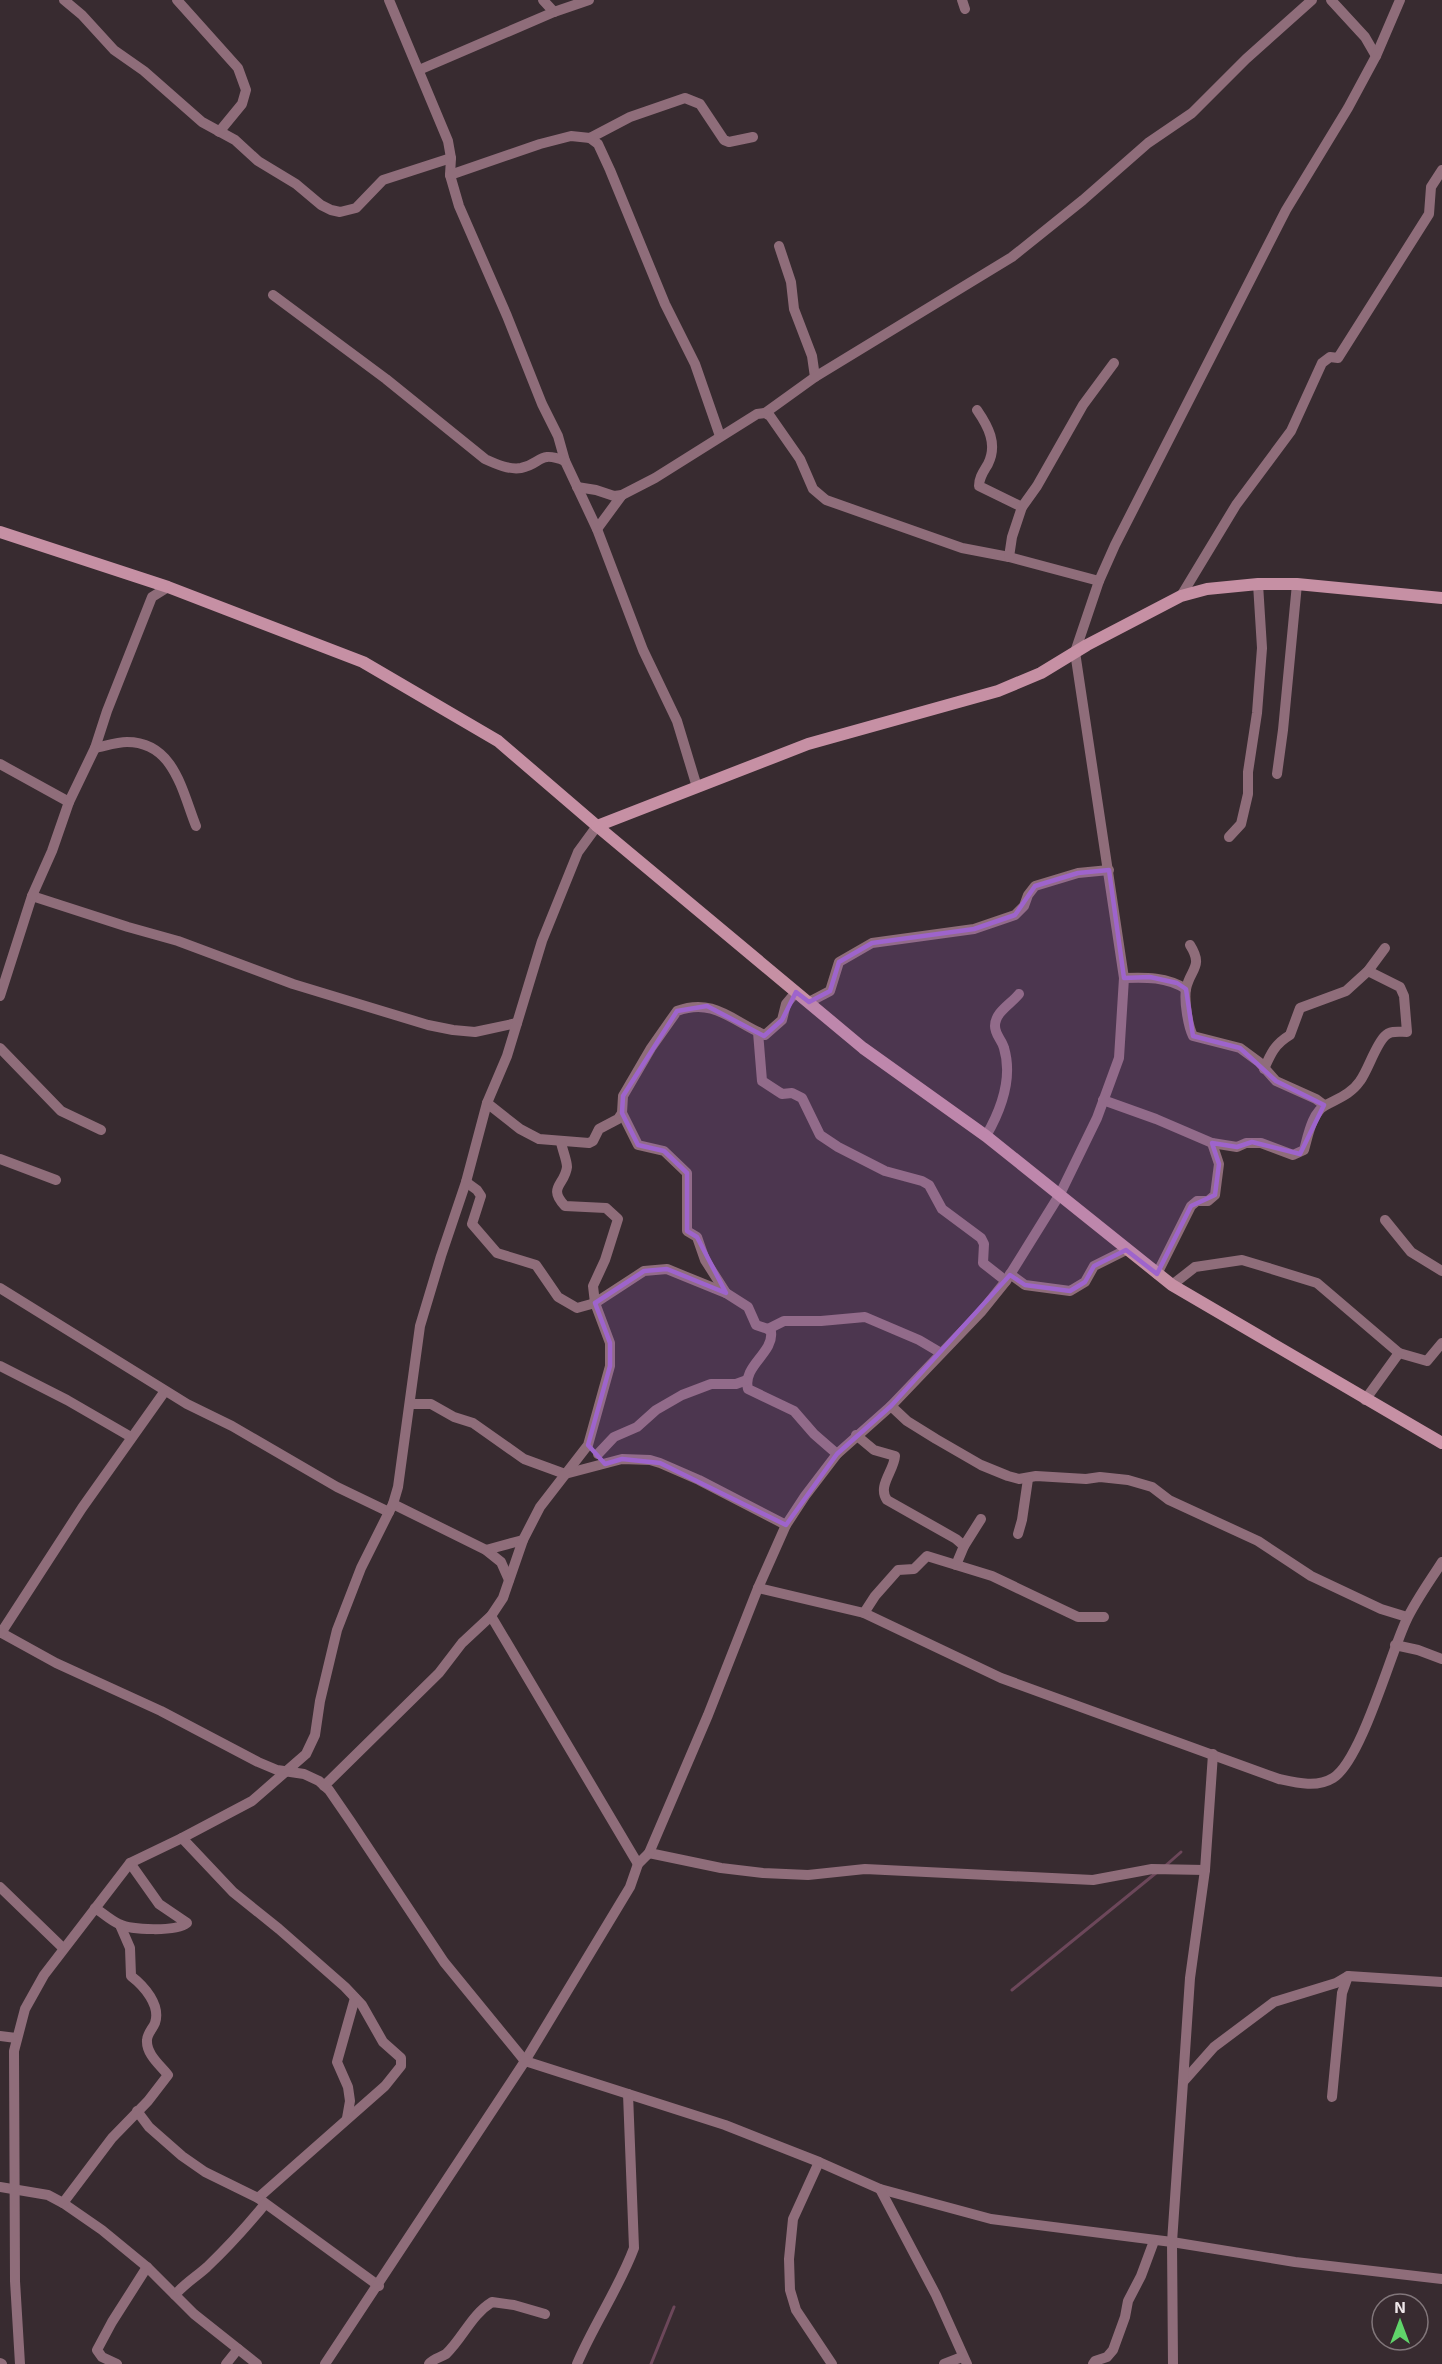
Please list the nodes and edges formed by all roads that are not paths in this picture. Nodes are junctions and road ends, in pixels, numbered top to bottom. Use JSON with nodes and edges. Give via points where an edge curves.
{"nodes":[{"id":1,"x":64,"y":0,"type":"edge"},
{"id":2,"x":177,"y":0,"type":"edge"},
{"id":3,"x":389,"y":0,"type":"edge"},
{"id":4,"x":543,"y":0,"type":"edge"},
{"id":5,"x":589,"y":0,"type":"edge"},
{"id":6,"x":1312,"y":0,"type":"edge"},
{"id":7,"x":1331,"y":0,"type":"edge"},
{"id":8,"x":1400,"y":0,"type":"edge"},
{"id":9,"x":554,"y":12,"type":"junction"},
{"id":10,"x":1376,"y":56,"type":"junction"},
{"id":11,"x":419,"y":70,"type":"junction"},
{"id":12,"x":219,"y":132,"type":"junction"},
{"id":13,"x":753,"y":137,"type":"dead end"},
{"id":14,"x":590,"y":138,"type":"junction"},
{"id":15,"x":451,"y":158,"type":"junction"},
{"id":16,"x":1442,"y":170,"type":"edge"},
{"id":17,"x":450,"y":176,"type":"junction"},
{"id":18,"x":779,"y":246,"type":"dead end"},
{"id":19,"x":273,"y":295,"type":"dead end"},
{"id":20,"x":1114,"y":363,"type":"dead end"},
{"id":21,"x":814,"y":377,"type":"junction"},
{"id":22,"x":977,"y":410,"type":"dead end"},
{"id":23,"x":765,"y":413,"type":"junction"},
{"id":24,"x":720,"y":436,"type":"junction"},
{"id":25,"x":565,"y":461,"type":"junction"},
{"id":26,"x":577,"y":487,"type":"junction"},
{"id":27,"x":622,"y":495,"type":"junction"},
{"id":28,"x":1022,"y":507,"type":"junction"},
{"id":29,"x":597,"y":529,"type":"junction"},
{"id":30,"x":0,"y":532,"type":"edge"},
{"id":31,"x":1009,"y":557,"type":"junction"},
{"id":32,"x":1099,"y":581,"type":"junction"},
{"id":33,"x":1258,"y":584,"type":"junction"},
{"id":34,"x":1297,"y":584,"type":"junction"},
{"id":35,"x":168,"y":587,"type":"junction"},
{"id":36,"x":1181,"y":596,"type":"junction"},
{"id":37,"x":1442,"y":598,"type":"edge"},
{"id":38,"x":1076,"y":652,"type":"junction"},
{"id":39,"x":95,"y":748,"type":"junction"},
{"id":40,"x":0,"y":764,"type":"edge"},
{"id":41,"x":1277,"y":774,"type":"dead end"},
{"id":42,"x":696,"y":788,"type":"junction"},
{"id":43,"x":69,"y":802,"type":"junction"},
{"id":44,"x":196,"y":826,"type":"dead end"},
{"id":45,"x":597,"y":826,"type":"junction"},
{"id":46,"x":1229,"y":837,"type":"dead end"},
{"id":47,"x":1109,"y":870,"type":"junction"},
{"id":48,"x":32,"y":896,"type":"junction"},
{"id":49,"x":1190,"y":945,"type":"dead end"},
{"id":50,"x":1385,"y":948,"type":"dead end"},
{"id":51,"x":1368,"y":971,"type":"junction"},
{"id":52,"x":1124,"y":978,"type":"junction"},
{"id":53,"x":1186,"y":989,"type":"junction"},
{"id":54,"x":796,"y":992,"type":"junction"},
{"id":55,"x":1019,"y":994,"type":"dead end"},
{"id":56,"x":0,"y":996,"type":"edge"},
{"id":57,"x":809,"y":1002,"type":"junction"},
{"id":58,"x":517,"y":1023,"type":"junction"},
{"id":59,"x":758,"y":1032,"type":"junction"},
{"id":60,"x":0,"y":1048,"type":"edge"},
{"id":61,"x":1264,"y":1069,"type":"junction"},
{"id":62,"x":1103,"y":1100,"type":"junction"},
{"id":63,"x":488,"y":1103,"type":"junction"},
{"id":64,"x":1324,"y":1105,"type":"junction"},
{"id":65,"x":622,"y":1113,"type":"junction"},
{"id":66,"x":100,"y":1130,"type":"dead end"},
{"id":67,"x":986,"y":1136,"type":"junction"},
{"id":68,"x":561,"y":1142,"type":"junction"},
{"id":69,"x":1212,"y":1143,"type":"junction"},
{"id":70,"x":0,"y":1160,"type":"edge"},
{"id":71,"x":56,"y":1180,"type":"dead end"},
{"id":72,"x":466,"y":1182,"type":"junction"},
{"id":73,"x":1060,"y":1194,"type":"junction"},
{"id":74,"x":1385,"y":1220,"type":"dead end"},
{"id":75,"x":1126,"y":1250,"type":"junction"},
{"id":76,"x":1442,"y":1271,"type":"edge"},
{"id":77,"x":1157,"y":1274,"type":"junction"},
{"id":78,"x":1008,"y":1278,"type":"junction"},
{"id":79,"x":1172,"y":1285,"type":"junction"},
{"id":80,"x":0,"y":1288,"type":"edge"},
{"id":81,"x":726,"y":1293,"type":"junction"},
{"id":82,"x":595,"y":1304,"type":"junction"},
{"id":83,"x":768,"y":1329,"type":"junction"},
{"id":84,"x":1442,"y":1343,"type":"edge"},
{"id":85,"x":941,"y":1353,"type":"junction"},
{"id":86,"x":1399,"y":1353,"type":"junction"},
{"id":87,"x":0,"y":1366,"type":"edge"},
{"id":88,"x":747,"y":1380,"type":"junction"},
{"id":89,"x":165,"y":1390,"type":"junction"},
{"id":90,"x":1365,"y":1400,"type":"junction"},
{"id":91,"x":410,"y":1404,"type":"junction"},
{"id":92,"x":891,"y":1406,"type":"junction"},
{"id":93,"x":856,"y":1435,"type":"junction"},
{"id":94,"x":131,"y":1437,"type":"junction"},
{"id":95,"x":1442,"y":1443,"type":"edge"},
{"id":96,"x":588,"y":1445,"type":"junction"},
{"id":97,"x":598,"y":1454,"type":"junction"},
{"id":98,"x":837,"y":1454,"type":"junction"},
{"id":99,"x":605,"y":1464,"type":"junction"},
{"id":100,"x":565,"y":1474,"type":"junction"},
{"id":101,"x":1028,"y":1479,"type":"junction"},
{"id":102,"x":391,"y":1508,"type":"junction"},
{"id":103,"x":981,"y":1519,"type":"dead end"},
{"id":104,"x":786,"y":1525,"type":"junction"},
{"id":105,"x":1018,"y":1534,"type":"dead end"},
{"id":106,"x":523,"y":1540,"type":"junction"},
{"id":107,"x":964,"y":1546,"type":"junction"},
{"id":108,"x":486,"y":1550,"type":"junction"},
{"id":109,"x":1442,"y":1562,"type":"edge"},
{"id":110,"x":956,"y":1565,"type":"junction"},
{"id":111,"x":509,"y":1580,"type":"junction"},
{"id":112,"x":758,"y":1588,"type":"junction"},
{"id":113,"x":864,"y":1613,"type":"junction"},
{"id":114,"x":491,"y":1616,"type":"junction"},
{"id":115,"x":1104,"y":1617,"type":"dead end"},
{"id":116,"x":1407,"y":1617,"type":"junction"},
{"id":117,"x":1,"y":1633,"type":"edge"},
{"id":118,"x":1395,"y":1646,"type":"junction"},
{"id":119,"x":1442,"y":1659,"type":"edge"},
{"id":120,"x":1213,"y":1754,"type":"junction"},
{"id":121,"x":287,"y":1771,"type":"junction"},
{"id":122,"x":324,"y":1786,"type":"junction"},
{"id":123,"x":182,"y":1838,"type":"junction"},
{"id":124,"x":649,"y":1853,"type":"junction"},
{"id":125,"x":130,"y":1863,"type":"junction"},
{"id":126,"x":638,"y":1864,"type":"junction"},
{"id":127,"x":1205,"y":1870,"type":"junction"},
{"id":128,"x":0,"y":1887,"type":"edge"},
{"id":129,"x":95,"y":1908,"type":"junction"},
{"id":130,"x":120,"y":1925,"type":"junction"},
{"id":131,"x":63,"y":1948,"type":"junction"},
{"id":132,"x":1348,"y":1976,"type":"junction"},
{"id":133,"x":1442,"y":1982,"type":"edge"},
{"id":134,"x":355,"y":1998,"type":"junction"},
{"id":135,"x":0,"y":2036,"type":"edge"},
{"id":136,"x":16,"y":2038,"type":"junction"},
{"id":137,"x":525,"y":2061,"type":"junction"},
{"id":138,"x":1182,"y":2082,"type":"junction"},
{"id":139,"x":628,"y":2094,"type":"junction"},
{"id":140,"x":1332,"y":2097,"type":"dead end"},
{"id":141,"x":137,"y":2111,"type":"junction"},
{"id":142,"x":347,"y":2118,"type":"junction"},
{"id":143,"x":819,"y":2162,"type":"junction"},
{"id":144,"x":0,"y":2187,"type":"edge"},
{"id":145,"x":880,"y":2189,"type":"junction"},
{"id":146,"x":14,"y":2190,"type":"junction"},
{"id":147,"x":261,"y":2201,"type":"junction"},
{"id":148,"x":63,"y":2203,"type":"junction"},
{"id":149,"x":1154,"y":2241,"type":"junction"},
{"id":150,"x":1172,"y":2242,"type":"junction"},
{"id":151,"x":147,"y":2267,"type":"junction"},
{"id":152,"x":1442,"y":2279,"type":"edge"},
{"id":153,"x":379,"y":2286,"type":"junction"},
{"id":154,"x":175,"y":2295,"type":"junction"},
{"id":155,"x":545,"y":2314,"type":"dead end"},
{"id":156,"x":238,"y":2349,"type":"junction"},
{"id":157,"x":965,"y":2360,"type":"edge"},
{"id":158,"x":20,"y":2364,"type":"edge"},
{"id":159,"x":117,"y":2364,"type":"edge"},
{"id":160,"x":226,"y":2364,"type":"edge"},
{"id":161,"x":257,"y":2364,"type":"edge"},
{"id":162,"x":326,"y":2364,"type":"edge"},
{"id":163,"x":429,"y":2364,"type":"edge"},
{"id":164,"x":577,"y":2364,"type":"edge"},
{"id":165,"x":832,"y":2364,"type":"edge"},
{"id":166,"x":944,"y":2364,"type":"edge"},
{"id":167,"x":1093,"y":2364,"type":"edge"},
{"id":168,"x":1173,"y":2364,"type":"edge"}],
"edges":[{"from":1,"to":12,"type":"street","via":[[114,50]]},
{"from":2,"to":12,"type":"street","via":[[238,68],[246,90],[242,104]]},
{"from":3,"to":11,"type":"street"},
{"from":4,"to":9,"type":"street"},
{"from":5,"to":9,"type":"street"},
{"from":6,"to":21,"type":"street","via":[[1192,113],[1148,143],[1012,257]]},
{"from":7,"to":10,"type":"street","via":[[1365,37]]},
{"from":8,"to":10,"type":"street"},
{"from":9,"to":11,"type":"street","via":[[547,19]]},
{"from":10,"to":32,"type":"street","via":[[1286,210]]},
{"from":11,"to":15,"type":"street"},
{"from":12,"to":15,"type":"street","via":[[321,205],[340,212],[357,208],[383,180]]},
{"from":13,"to":14,"type":"street","via":[[724,140],[700,104],[685,98],[630,117]]},
{"from":14,"to":17,"type":"street","via":[[571,136],[540,144]]},
{"from":14,"to":24,"type":"street","via":[[598,144],[665,304],[695,364]]},
{"from":15,"to":17,"type":"street"},
{"from":16,"to":36,"type":"street","via":[[1431,187],[1429,214],[1338,358],[1330,357],[1322,363],[1291,431],[1236,505]]},
{"from":17,"to":25,"type":"street"},
{"from":18,"to":21,"type":"street","via":[[791,282],[794,309],[812,356]]},
{"from":19,"to":25,"type":"street","via":[[485,459],[520,468],[540,457]]},
{"from":20,"to":28,"type":"street","via":[[1083,405]]},
{"from":21,"to":23,"type":"street"},
{"from":22,"to":28,"type":"street","via":[[991,435],[992,451],[979,486]]},
{"from":23,"to":24,"type":"street"},
{"from":23,"to":31,"type":"street","via":[[800,459],[813,489],[826,500],[962,548]]},
{"from":24,"to":27,"type":"street"},
{"from":25,"to":26,"type":"street"},
{"from":26,"to":27,"type":"street"},
{"from":26,"to":29,"type":"street"},
{"from":27,"to":29,"type":"street"},
{"from":28,"to":31,"type":"street"},
{"from":29,"to":42,"type":"street","via":[[643,650],[677,721]]},
{"from":30,"to":35,"type":"main road"},
{"from":31,"to":32,"type":"street"},
{"from":32,"to":38,"type":"street"},
{"from":33,"to":34,"type":"main road"},
{"from":33,"to":36,"type":"main road"},
{"from":33,"to":46,"type":"street","via":[[1262,648],[1248,794],[1241,824]]},
{"from":34,"to":37,"type":"main road"},
{"from":34,"to":41,"type":"street"},
{"from":35,"to":39,"type":"street","via":[[152,597]]},
{"from":35,"to":45,"type":"main road","via":[[363,662],[498,741]]},
{"from":36,"to":38,"type":"main road"},
{"from":38,"to":42,"type":"main road","via":[[1041,673],[998,691],[808,744]]},
{"from":38,"to":47,"type":"street"},
{"from":39,"to":43,"type":"street"},
{"from":39,"to":44,"type":"street","via":[[127,742],[163,754],[174,769]]},
{"from":40,"to":43,"type":"street"},
{"from":42,"to":45,"type":"main road"},
{"from":43,"to":48,"type":"street"},
{"from":45,"to":54,"type":"main road"},
{"from":45,"to":58,"type":"street","via":[[570,871],[542,941]]},
{"from":47,"to":52,"type":"street"},
{"from":47,"to":57,"type":"street","via":[[1078,873],[1035,886],[1016,915],[974,929],[872,943],[839,962],[830,991]]},
{"from":48,"to":56,"type":"street"},
{"from":48,"to":58,"type":"street","via":[[178,941],[292,984],[428,1024],[475,1032]]},
{"from":49,"to":53,"type":"street","via":[[1197,963]]},
{"from":50,"to":51,"type":"street"},
{"from":51,"to":61,"type":"street","via":[[1346,991],[1300,1008],[1290,1035],[1278,1042]]},
{"from":51,"to":64,"type":"street","via":[[1400,987],[1407,1032],[1384,1036],[1353,1090]]},
{"from":52,"to":53,"type":"street","via":[[1150,977]]},
{"from":52,"to":62,"type":"street","via":[[1119,1058]]},
{"from":53,"to":61,"type":"street","via":[[1193,1036],[1239,1048]]},
{"from":54,"to":57,"type":"main road"},
{"from":54,"to":59,"type":"street","via":[[786,1004],[782,1020],[765,1035]]},
{"from":55,"to":67,"type":"street","via":[[1000,1013],[995,1025],[1004,1046],[1007,1079],[996,1118]]},
{"from":57,"to":67,"type":"main road","via":[[863,1048]]},
{"from":58,"to":63,"type":"street"},
{"from":59,"to":65,"type":"street","via":[[707,1006],[677,1011],[623,1096]]},
{"from":59,"to":78,"type":"street","via":[[762,1081],[782,1094],[802,1098],[820,1135],[838,1147],[885,1171],[929,1185],[942,1209],[981,1238],[983,1263]]},
{"from":60,"to":66,"type":"street","via":[[61,1112]]},
{"from":61,"to":64,"type":"street","via":[[1276,1081]]},
{"from":62,"to":69,"type":"street"},
{"from":62,"to":73,"type":"street"},
{"from":63,"to":68,"type":"street","via":[[520,1129],[539,1139]]},
{"from":63,"to":72,"type":"street"},
{"from":64,"to":69,"type":"street","via":[[1300,1154],[1262,1143],[1237,1147]]},
{"from":65,"to":68,"type":"street","via":[[598,1129],[590,1143]]},
{"from":65,"to":81,"type":"street","via":[[638,1145],[664,1151],[687,1173],[687,1230],[697,1237],[705,1260]]},
{"from":67,"to":73,"type":"main road"},
{"from":68,"to":82,"type":"street","via":[[567,1167],[557,1187],[558,1198],[565,1206],[606,1209],[618,1219],[593,1286]]},
{"from":69,"to":77,"type":"street","via":[[1219,1164],[1215,1195],[1191,1206]]},
{"from":70,"to":71,"type":"street"},
{"from":72,"to":82,"type":"street","via":[[481,1196],[472,1224],[497,1253],[536,1265],[558,1298],[578,1308]]},
{"from":72,"to":91,"type":"street","via":[[420,1326]]},
{"from":73,"to":75,"type":"main road"},
{"from":73,"to":78,"type":"street"},
{"from":74,"to":76,"type":"street","via":[[1411,1252]]},
{"from":75,"to":77,"type":"main road"},
{"from":75,"to":78,"type":"street","via":[[1094,1266],[1085,1282],[1070,1291],[1025,1285]]},
{"from":77,"to":79,"type":"main road"},
{"from":78,"to":85,"type":"street"},
{"from":79,"to":86,"type":"street","via":[[1195,1267],[1242,1260],[1317,1283]]},
{"from":79,"to":90,"type":"main road"},
{"from":80,"to":89,"type":"street"},
{"from":81,"to":82,"type":"street","via":[[667,1269],[644,1271]]},
{"from":81,"to":83,"type":"street","via":[[748,1307],[756,1325]]},
{"from":82,"to":96,"type":"street","via":[[610,1343],[610,1366]]},
{"from":83,"to":85,"type":"street","via":[[784,1321],[865,1317]]},
{"from":83,"to":88,"type":"street","via":[[772,1338]]},
{"from":84,"to":86,"type":"street","via":[[1427,1362]]},
{"from":85,"to":92,"type":"street"},
{"from":86,"to":90,"type":"street"},
{"from":87,"to":94,"type":"street"},
{"from":88,"to":97,"type":"street","via":[[711,1384],[682,1395],[637,1427],[614,1437]]},
{"from":88,"to":98,"type":"street","via":[[748,1389],[794,1411]]},
{"from":89,"to":94,"type":"street"},
{"from":89,"to":102,"type":"street","via":[[338,1487]]},
{"from":90,"to":95,"type":"main road"},
{"from":91,"to":100,"type":"street","via":[[431,1404],[454,1418],[473,1423],[524,1459]]},
{"from":91,"to":102,"type":"street"},
{"from":92,"to":93,"type":"street"},
{"from":92,"to":101,"type":"street","via":[[907,1421],[981,1465]]},
{"from":93,"to":98,"type":"street"},
{"from":93,"to":107,"type":"street","via":[[874,1450],[896,1456],[884,1485],[887,1500]]},
{"from":94,"to":117,"type":"street"},
{"from":96,"to":97,"type":"street"},
{"from":96,"to":100,"type":"street"},
{"from":97,"to":99,"type":"street"},
{"from":98,"to":104,"type":"street"},
{"from":99,"to":100,"type":"street"},
{"from":99,"to":104,"type":"street","via":[[622,1459],[660,1463]]},
{"from":100,"to":106,"type":"street","via":[[540,1507]]},
{"from":101,"to":105,"type":"street"},
{"from":101,"to":116,"type":"street","via":[[1100,1477],[1152,1487],[1169,1500],[1258,1541],[1311,1576]]},
{"from":102,"to":108,"type":"street"},
{"from":102,"to":121,"type":"street","via":[[361,1568],[337,1630],[315,1735],[306,1754]]},
{"from":103,"to":107,"type":"street"},
{"from":104,"to":112,"type":"street"},
{"from":106,"to":108,"type":"street"},
{"from":106,"to":111,"type":"street"},
{"from":107,"to":110,"type":"street"},
{"from":108,"to":111,"type":"street","via":[[501,1562]]},
{"from":109,"to":116,"type":"street"},
{"from":110,"to":113,"type":"street","via":[[927,1556],[914,1569],[898,1570]]},
{"from":110,"to":115,"type":"street","via":[[992,1576],[1078,1617]]},
{"from":111,"to":114,"type":"street"},
{"from":112,"to":113,"type":"street"},
{"from":112,"to":124,"type":"street"},
{"from":113,"to":120,"type":"street","via":[[1001,1678]]},
{"from":114,"to":122,"type":"street"},
{"from":114,"to":126,"type":"street"},
{"from":116,"to":118,"type":"street"},
{"from":117,"to":121,"type":"street","via":[[258,1762]]},
{"from":118,"to":119,"type":"street"},
{"from":118,"to":120,"type":"street","via":[[1364,1732],[1341,1772],[1333,1778],[1322,1783],[1298,1783]]},
{"from":120,"to":127,"type":"street"},
{"from":121,"to":122,"type":"street","via":[[304,1774]]},
{"from":121,"to":123,"type":"street","via":[[252,1801]]},
{"from":122,"to":137,"type":"street","via":[[444,1962]]},
{"from":123,"to":125,"type":"street"},
{"from":123,"to":134,"type":"street","via":[[233,1892]]},
{"from":124,"to":126,"type":"street"},
{"from":124,"to":127,"type":"street","via":[[731,1869],[808,1875],[865,1869],[1093,1880],[1152,1869]]},
{"from":125,"to":129,"type":"street"},
{"from":125,"to":130,"type":"street","via":[[159,1904],[187,1923],[166,1930]]},
{"from":126,"to":137,"type":"street","via":[[630,1887]]},
{"from":127,"to":138,"type":"street","via":[[1190,1978]]},
{"from":128,"to":131,"type":"street"},
{"from":129,"to":130,"type":"street"},
{"from":129,"to":131,"type":"street"},
{"from":130,"to":141,"type":"street","via":[[130,1948],[130,1976],[141,1984],[155,2005],[156,2021],[147,2039],[149,2052],[168,2075]]},
{"from":131,"to":136,"type":"street","via":[[25,2009]]},
{"from":132,"to":133,"type":"street"},
{"from":132,"to":138,"type":"street","via":[[1274,2002],[1214,2048]]},
{"from":132,"to":140,"type":"street","via":[[1342,1993]]},
{"from":134,"to":142,"type":"street","via":[[337,2062],[348,2087]]},
{"from":134,"to":142,"type":"street","via":[[383,2042],[401,2058],[401,2066],[385,2086]]},
{"from":135,"to":136,"type":"street"},
{"from":136,"to":146,"type":"street"},
{"from":137,"to":139,"type":"street"},
{"from":137,"to":153,"type":"street"},
{"from":138,"to":150,"type":"street"},
{"from":139,"to":143,"type":"street","via":[[725,2125]]},
{"from":139,"to":164,"type":"street","via":[[634,2248]]},
{"from":141,"to":147,"type":"street","via":[[149,2127],[190,2161]]},
{"from":141,"to":148,"type":"street"},
{"from":142,"to":147,"type":"street"},
{"from":143,"to":145,"type":"street"},
{"from":143,"to":165,"type":"street","via":[[793,2219],[790,2290],[796,2310]]},
{"from":144,"to":146,"type":"street"},
{"from":145,"to":149,"type":"street","via":[[990,2219]]},
{"from":145,"to":157,"type":"street"},
{"from":146,"to":148,"type":"street","via":[[48,2195]]},
{"from":146,"to":158,"type":"street"},
{"from":147,"to":153,"type":"street"},
{"from":147,"to":154,"type":"street","via":[[236,2239]]},
{"from":148,"to":151,"type":"street"},
{"from":149,"to":150,"type":"street"},
{"from":149,"to":167,"type":"street","via":[[1128,2301],[1113,2350]]},
{"from":150,"to":152,"type":"street","via":[[1295,2262]]},
{"from":150,"to":168,"type":"street"},
{"from":151,"to":154,"type":"street"},
{"from":151,"to":159,"type":"street","via":[[97,2350]]},
{"from":153,"to":162,"type":"street"},
{"from":154,"to":156,"type":"street"},
{"from":155,"to":163,"type":"street","via":[[492,2302],[471,2321],[448,2352]]},
{"from":156,"to":160,"type":"street"},
{"from":156,"to":161,"type":"street"},
{"from":157,"to":166,"type":"street"}]}
